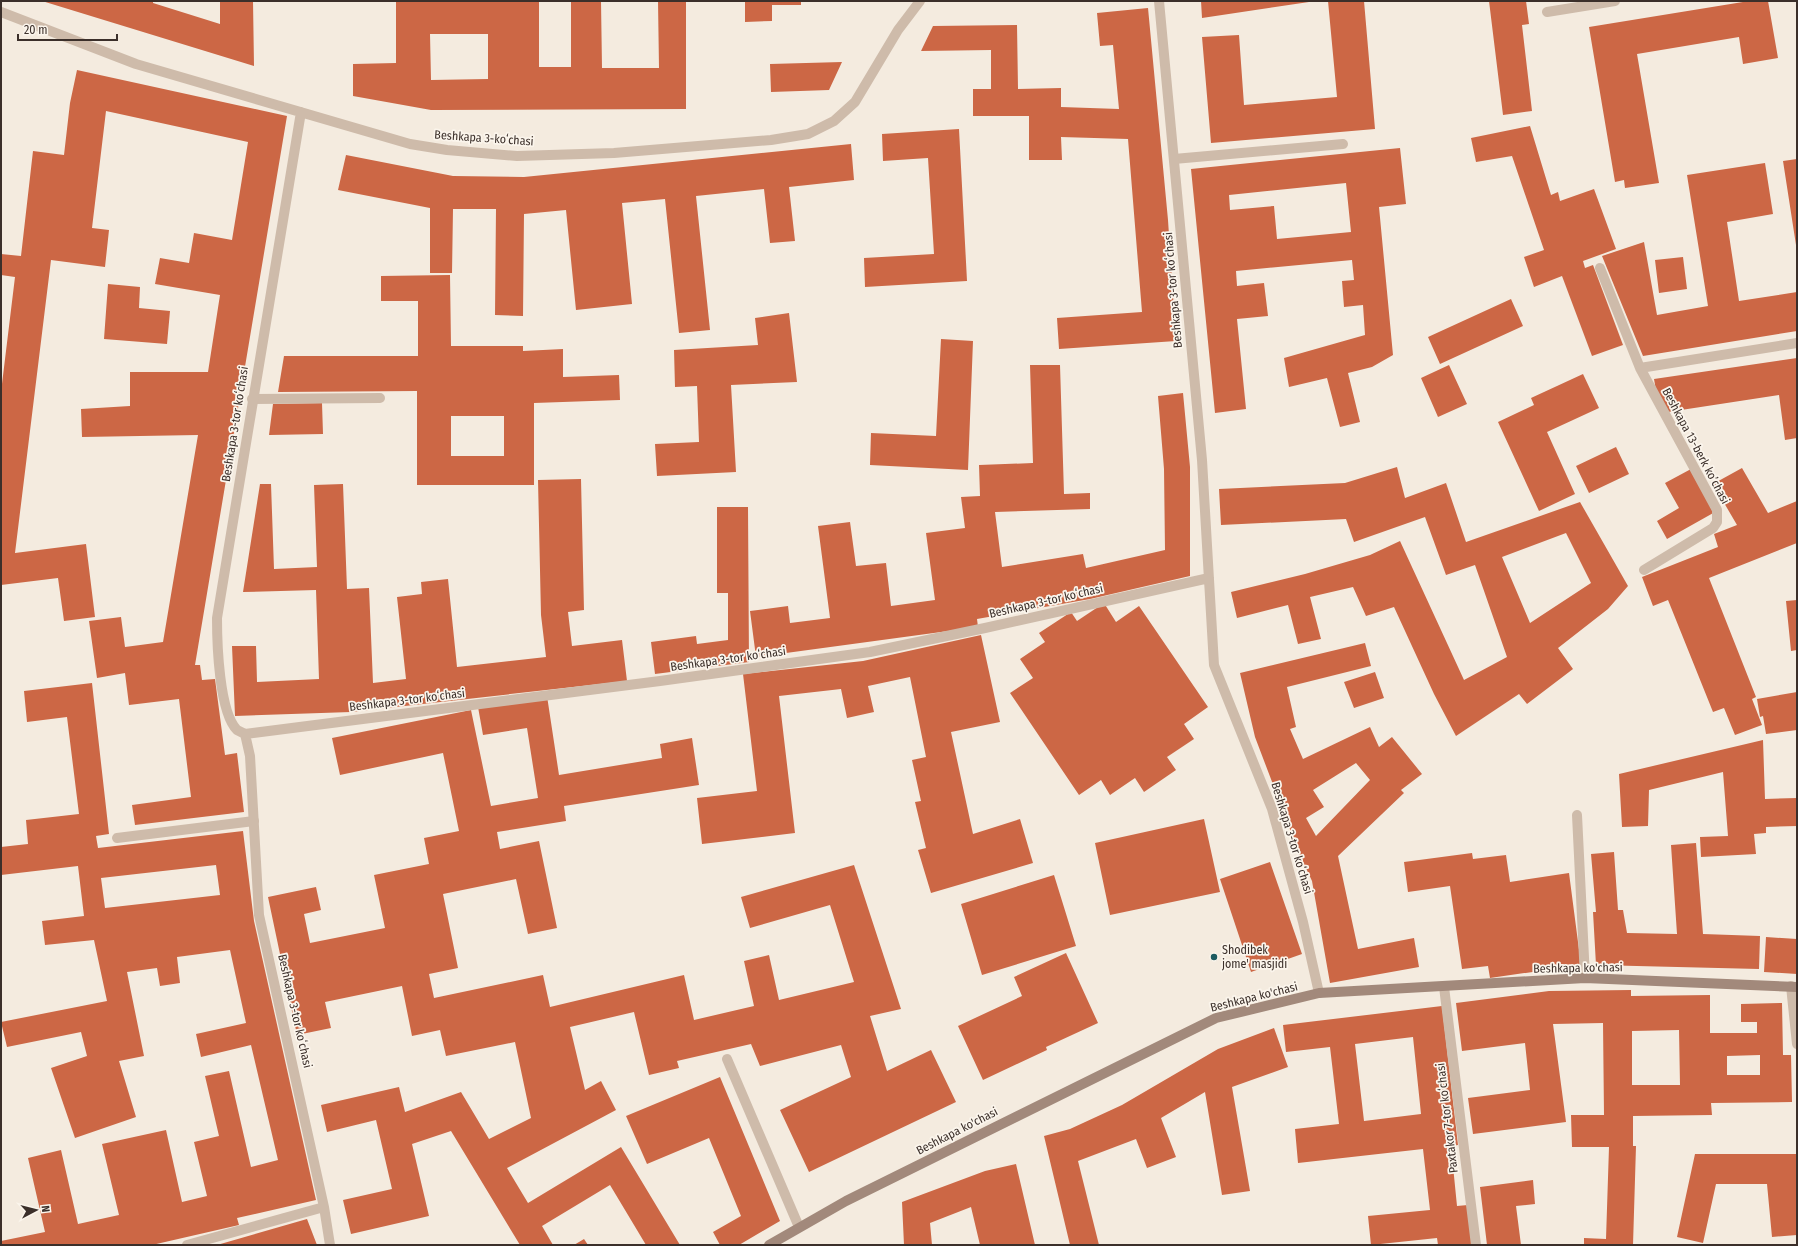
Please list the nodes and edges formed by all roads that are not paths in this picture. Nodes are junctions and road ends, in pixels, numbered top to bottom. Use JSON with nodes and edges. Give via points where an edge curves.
{"nodes":[{"id":1,"x":920,"y":1,"type":"edge"},
{"id":2,"x":1159,"y":1,"type":"edge"},
{"id":3,"x":1615,"y":1,"type":"edge"},
{"id":4,"x":1,"y":12,"type":"edge"},
{"id":5,"x":1547,"y":12,"type":"dead end"},
{"id":6,"x":300,"y":112,"type":"junction"},
{"id":7,"x":1343,"y":144,"type":"dead end"},
{"id":8,"x":1174,"y":159,"type":"junction"},
{"id":9,"x":1600,"y":268,"type":"dead end"},
{"id":10,"x":1797,"y":343,"type":"edge"},
{"id":11,"x":1640,"y":368,"type":"junction"},
{"id":12,"x":380,"y":398,"type":"dead end"},
{"id":13,"x":252,"y":399,"type":"junction"},
{"id":14,"x":1644,"y":570,"type":"dead end"},
{"id":15,"x":1209,"y":578,"type":"junction"},
{"id":16,"x":245,"y":734,"type":"junction"},
{"id":17,"x":1576,"y":815,"type":"dead end"},
{"id":18,"x":254,"y":821,"type":"junction"},
{"id":19,"x":117,"y":838,"type":"dead end"},
{"id":20,"x":1586,"y":978,"type":"junction"},
{"id":21,"x":1794,"y":986,"type":"edge"},
{"id":22,"x":1444,"y":987,"type":"junction"},
{"id":23,"x":1319,"y":994,"type":"junction"},
{"id":24,"x":1797,"y":1044,"type":"edge"},
{"id":25,"x":726,"y":1059,"type":"dead end"},
{"id":26,"x":324,"y":1207,"type":"junction"},
{"id":27,"x":799,"y":1227,"type":"junction"},
{"id":28,"x":187,"y":1245,"type":"edge"},
{"id":29,"x":330,"y":1245,"type":"edge"},
{"id":30,"x":770,"y":1245,"type":"edge"},
{"id":31,"x":1476,"y":1245,"type":"edge"}],
"edges":[{"from":1,"to":6,"type":"street","name":"Beshkapa 3-koʻchasi","via":[[898,30],[855,102],[834,121],[808,134],[771,140],[614,153],[517,156],[410,144]]},
{"from":2,"to":8,"type":"street","name":"Beshkapa 3-tor koʻchasi"},
{"from":3,"to":5,"type":"street"},
{"from":4,"to":6,"type":"street","name":"Beshkapa 3-koʻchasi","via":[[136,64]]},
{"from":6,"to":13,"type":"street","name":"Beshkapa 3-tor koʻchasi"},
{"from":7,"to":8,"type":"street"},
{"from":8,"to":15,"type":"street","name":"Beshkapa 3-tor koʻchasi","via":[[1202,460]]},
{"from":9,"to":11,"type":"street","name":"Beshkapa 13-berk koʼchasi"},
{"from":10,"to":11,"type":"street"},
{"from":11,"to":14,"type":"street","name":"Beshkapa 13-berk koʼchasi","via":[[1717,510],[1717,522],[1713,528]]},
{"from":12,"to":13,"type":"street"},
{"from":13,"to":16,"type":"street","name":"Beshkapa 3-tor koʻchasi","via":[[217,618],[217,661],[224,697],[229,717],[237,730]]},
{"from":15,"to":16,"type":"street","name":"Beshkapa 3-tor koʻchasi","via":[[870,652]]},
{"from":15,"to":23,"type":"street","name":"Beshkapa 3-tor koʻchasi","via":[[1214,665],[1272,810],[1303,922]]},
{"from":16,"to":18,"type":"street","name":"Beshkapa 3-tor koʻchasi","via":[[250,756]]},
{"from":17,"to":20,"type":"street"},
{"from":18,"to":19,"type":"street"},
{"from":18,"to":26,"type":"street","name":"Beshkapa 3-tor koʻchasi","via":[[259,915]]},
{"from":20,"to":21,"type":"street","name":"Beshkapa ko'chasi"},
{"from":20,"to":22,"type":"street","name":"Beshkapa ko'chasi"},
{"from":21,"to":24,"type":"street"},
{"from":22,"to":23,"type":"street","name":"Beshkapa ko'chasi"},
{"from":22,"to":31,"type":"street","name":"Paxtakor 7-tor koʻchasi"},
{"from":23,"to":27,"type":"street","name":"Beshkapa ko'chasi","via":[[1216,1018]]},
{"from":25,"to":27,"type":"street"},
{"from":26,"to":28,"type":"street"},
{"from":26,"to":29,"type":"street","name":"Beshkapa 3-tor koʻchasi"},
{"from":27,"to":30,"type":"street","name":"Beshkapa ko'chasi"}]}
